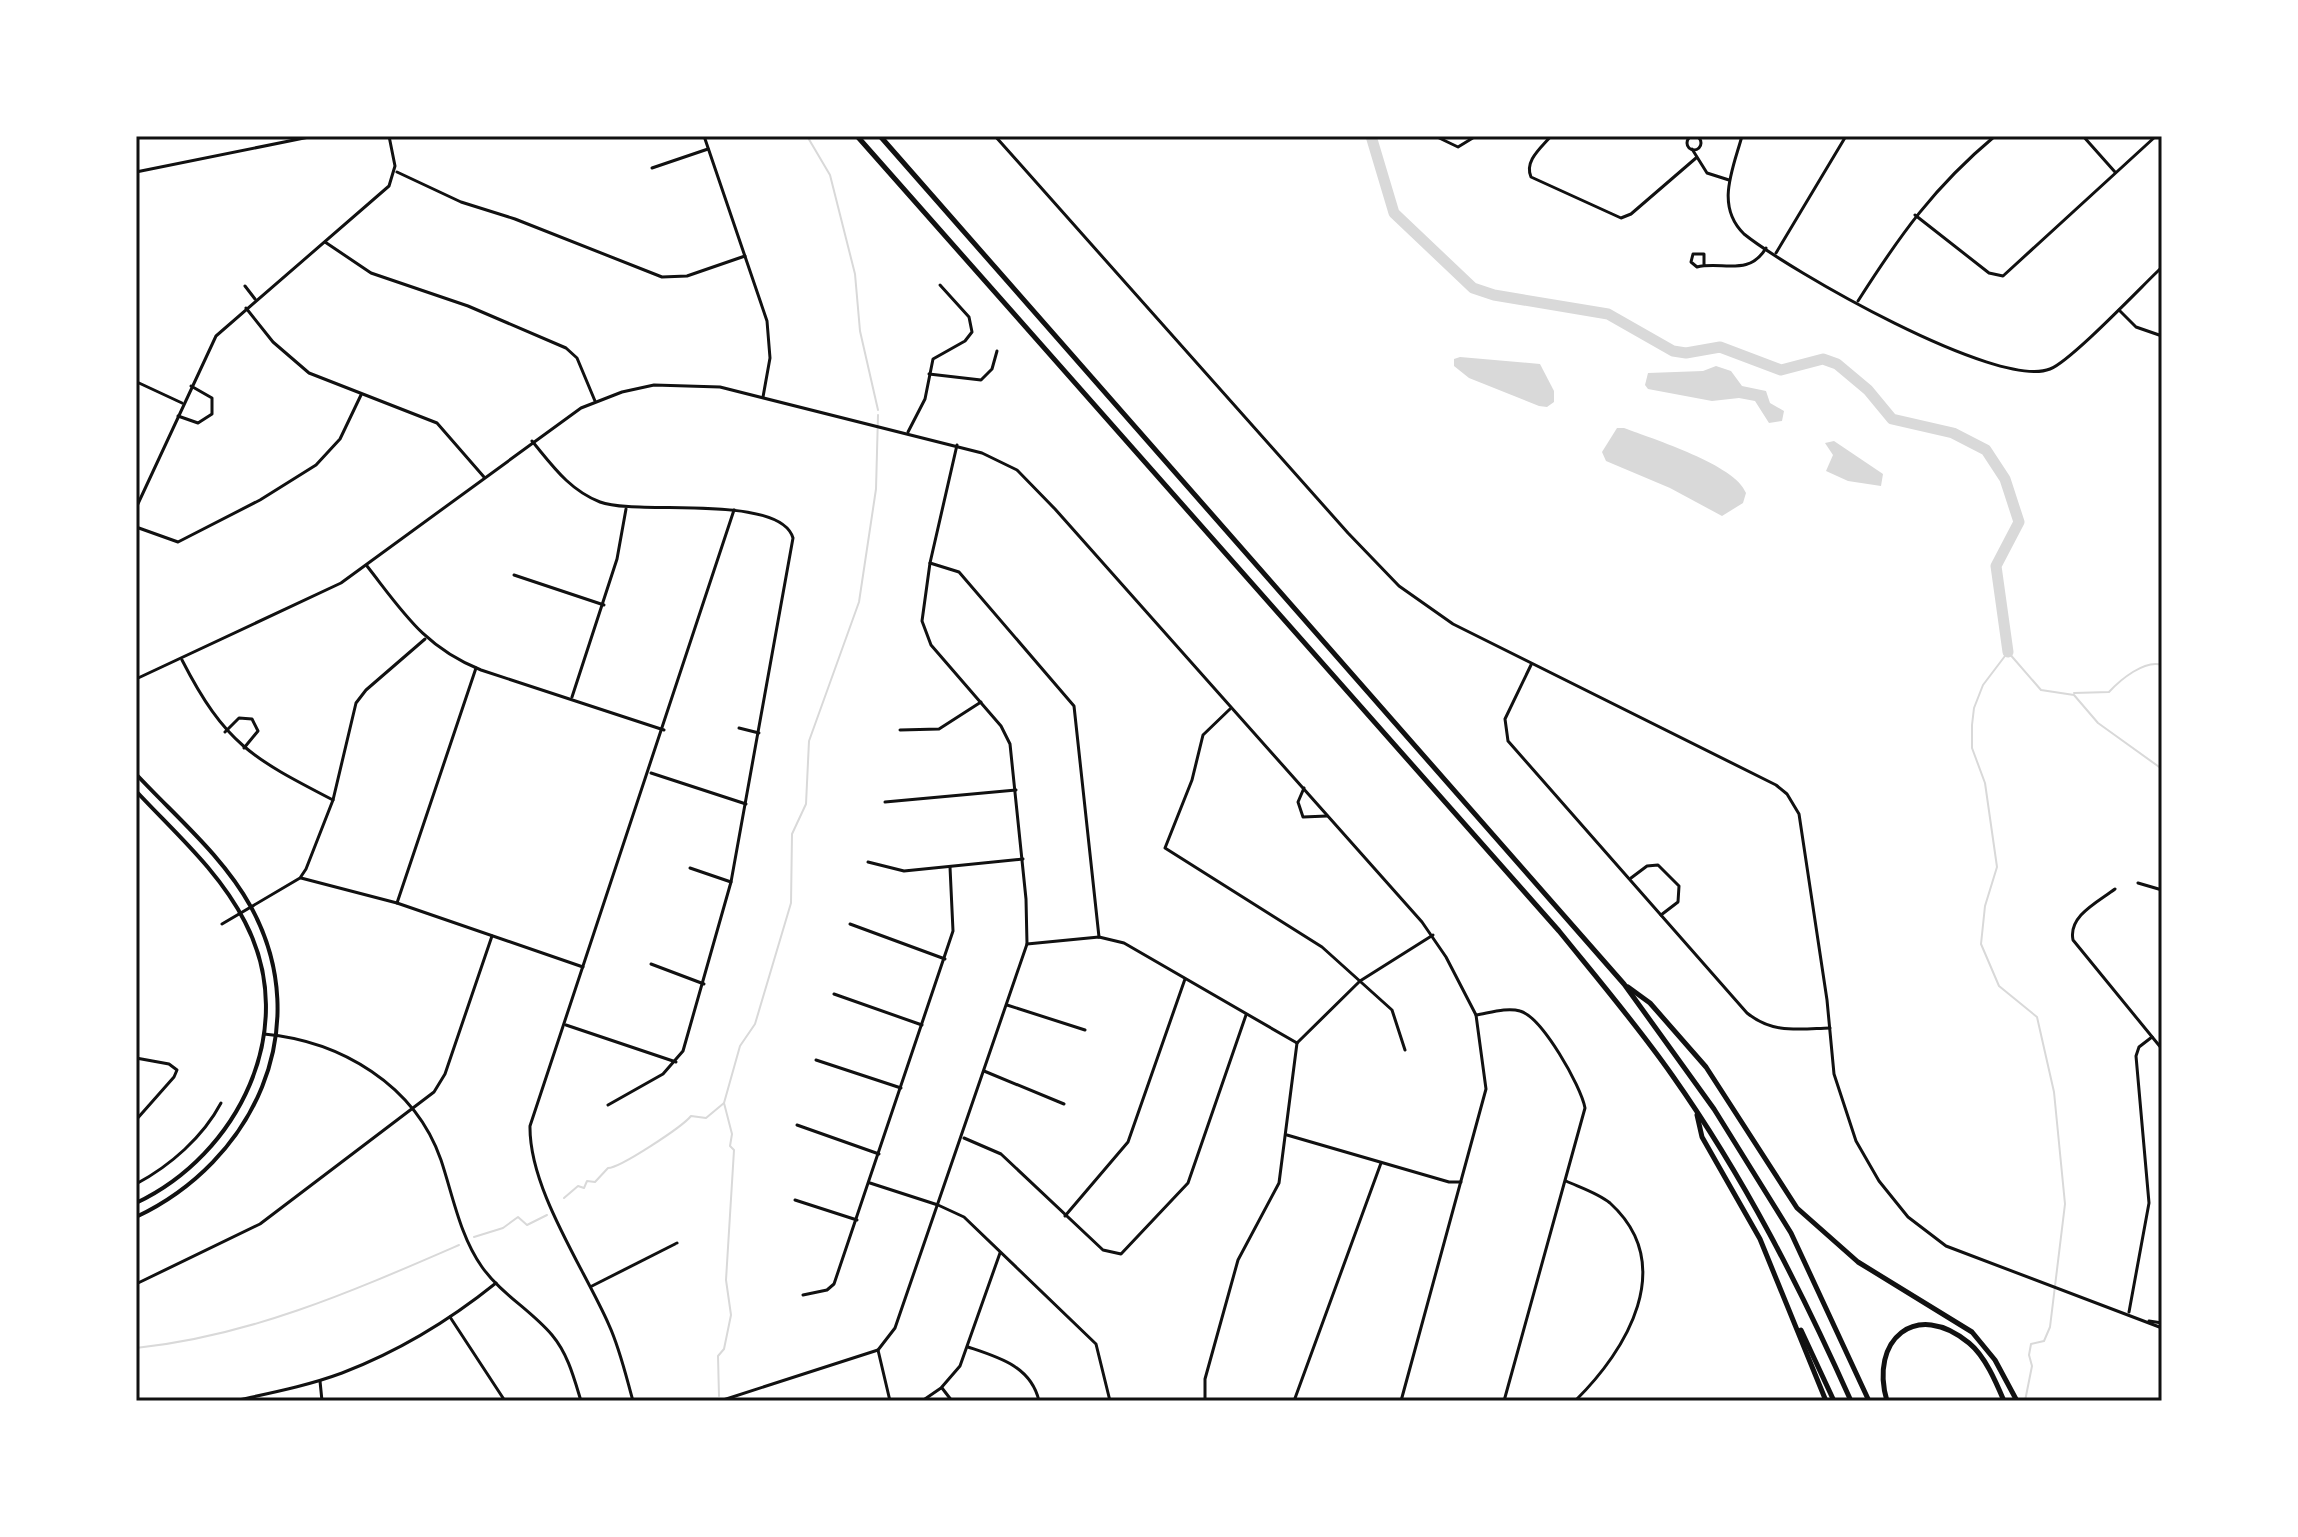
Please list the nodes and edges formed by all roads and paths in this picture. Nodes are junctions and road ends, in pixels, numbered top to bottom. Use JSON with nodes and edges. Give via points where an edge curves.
{"nodes":[{"id":1,"x":314,"y":136,"type":"edge"},
{"id":2,"x":389,"y":136,"type":"edge"},
{"id":3,"x":704,"y":136,"type":"edge"},
{"id":4,"x":857,"y":136,"type":"edge"},
{"id":5,"x":880,"y":136,"type":"edge"},
{"id":6,"x":995,"y":136,"type":"edge"},
{"id":7,"x":1435,"y":136,"type":"edge"},
{"id":8,"x":1476,"y":136,"type":"edge"},
{"id":9,"x":1551,"y":136,"type":"edge"},
{"id":10,"x":1742,"y":136,"type":"edge"},
{"id":11,"x":1846,"y":136,"type":"edge"},
{"id":12,"x":1995,"y":136,"type":"edge"},
{"id":13,"x":2083,"y":136,"type":"edge"},
{"id":14,"x":2156,"y":136,"type":"edge"},
{"id":15,"x":708,"y":149,"type":"junction"},
{"id":16,"x":1692,"y":149,"type":"dead end"},
{"id":17,"x":1696,"y":158,"type":"junction"},
{"id":18,"x":652,"y":168,"type":"dead end"},
{"id":19,"x":395,"y":171,"type":"junction"},
{"id":20,"x":136,"y":172,"type":"edge"},
{"id":21,"x":2116,"y":173,"type":"junction"},
{"id":22,"x":1729,"y":180,"type":"junction"},
{"id":23,"x":1915,"y":215,"type":"junction"},
{"id":24,"x":325,"y":242,"type":"junction"},
{"id":25,"x":1766,"y":248,"type":"junction"},
{"id":26,"x":1775,"y":253,"type":"junction"},
{"id":27,"x":745,"y":256,"type":"junction"},
{"id":28,"x":1704,"y":265,"type":"dead end"},
{"id":29,"x":2162,"y":267,"type":"edge"},
{"id":30,"x":940,"y":285,"type":"dead end"},
{"id":31,"x":245,"y":286,"type":"dead end"},
{"id":32,"x":255,"y":299,"type":"junction"},
{"id":33,"x":1858,"y":302,"type":"junction"},
{"id":34,"x":246,"y":307,"type":"junction"},
{"id":35,"x":2118,"y":308,"type":"junction"},
{"id":36,"x":2162,"y":336,"type":"edge"},
{"id":37,"x":997,"y":351,"type":"dead end"},
{"id":38,"x":929,"y":374,"type":"junction"},
{"id":39,"x":139,"y":383,"type":"dead end"},
{"id":40,"x":191,"y":386,"type":"junction"},
{"id":41,"x":361,"y":395,"type":"junction"},
{"id":42,"x":763,"y":397,"type":"junction"},
{"id":43,"x":595,"y":401,"type":"junction"},
{"id":44,"x":182,"y":403,"type":"junction"},
{"id":45,"x":177,"y":415,"type":"junction"},
{"id":46,"x":908,"y":432,"type":"junction"},
{"id":47,"x":532,"y":441,"type":"junction"},
{"id":48,"x":957,"y":445,"type":"junction"},
{"id":49,"x":484,"y":477,"type":"junction"},
{"id":50,"x":136,"y":508,"type":"edge"},
{"id":51,"x":626,"y":509,"type":"junction"},
{"id":52,"x":734,"y":510,"type":"junction"},
{"id":53,"x":136,"y":527,"type":"edge"},
{"id":54,"x":930,"y":563,"type":"junction"},
{"id":55,"x":367,"y":566,"type":"junction"},
{"id":56,"x":514,"y":575,"type":"dead end"},
{"id":57,"x":604,"y":605,"type":"junction"},
{"id":58,"x":425,"y":639,"type":"junction"},
{"id":59,"x":181,"y":659,"type":"junction"},
{"id":60,"x":1532,"y":664,"type":"junction"},
{"id":61,"x":476,"y":668,"type":"junction"},
{"id":62,"x":137,"y":677,"type":"edge"},
{"id":63,"x":571,"y":698,"type":"junction"},
{"id":64,"x":981,"y":702,"type":"junction"},
{"id":65,"x":1231,"y":708,"type":"junction"},
{"id":66,"x":739,"y":728,"type":"dead end"},
{"id":67,"x":664,"y":730,"type":"junction"},
{"id":68,"x":900,"y":730,"type":"dead end"},
{"id":69,"x":225,"y":732,"type":"junction"},
{"id":70,"x":759,"y":733,"type":"junction"},
{"id":71,"x":244,"y":748,"type":"junction"},
{"id":72,"x":650,"y":773,"type":"junction"},
{"id":73,"x":136,"y":774,"type":"edge"},
{"id":74,"x":1304,"y":788,"type":"junction"},
{"id":75,"x":1016,"y":790,"type":"junction"},
{"id":76,"x":136,"y":791,"type":"edge"},
{"id":77,"x":333,"y":800,"type":"junction"},
{"id":78,"x":885,"y":802,"type":"dead end"},
{"id":79,"x":746,"y":804,"type":"junction"},
{"id":80,"x":1329,"y":816,"type":"junction"},
{"id":81,"x":1023,"y":859,"type":"junction"},
{"id":82,"x":868,"y":862,"type":"dead end"},
{"id":83,"x":950,"y":867,"type":"junction"},
{"id":84,"x":690,"y":868,"type":"dead end"},
{"id":85,"x":300,"y":878,"type":"junction"},
{"id":86,"x":1631,"y":878,"type":"junction"},
{"id":87,"x":731,"y":882,"type":"junction"},
{"id":88,"x":2138,"y":883,"type":"dead end"},
{"id":89,"x":2115,"y":889,"type":"dead end"},
{"id":90,"x":2162,"y":890,"type":"edge"},
{"id":91,"x":397,"y":903,"type":"junction"},
{"id":92,"x":252,"y":908,"type":"junction"},
{"id":93,"x":240,"y":914,"type":"junction"},
{"id":94,"x":1661,"y":915,"type":"junction"},
{"id":95,"x":222,"y":924,"type":"dead end"},
{"id":96,"x":850,"y":924,"type":"dead end"},
{"id":97,"x":1433,"y":935,"type":"junction"},
{"id":98,"x":492,"y":936,"type":"junction"},
{"id":99,"x":1099,"y":937,"type":"junction"},
{"id":100,"x":1027,"y":944,"type":"junction"},
{"id":101,"x":945,"y":959,"type":"junction"},
{"id":102,"x":651,"y":964,"type":"dead end"},
{"id":103,"x":583,"y":967,"type":"junction"},
{"id":104,"x":1185,"y":979,"type":"junction"},
{"id":105,"x":1360,"y":981,"type":"junction"},
{"id":106,"x":704,"y":984,"type":"junction"},
{"id":107,"x":1624,"y":984,"type":"junction"},
{"id":108,"x":834,"y":994,"type":"dead end"},
{"id":109,"x":1007,"y":1005,"type":"junction"},
{"id":110,"x":1246,"y":1015,"type":"junction"},
{"id":111,"x":1476,"y":1015,"type":"junction"},
{"id":112,"x":564,"y":1024,"type":"junction"},
{"id":113,"x":922,"y":1025,"type":"junction"},
{"id":114,"x":1830,"y":1028,"type":"junction"},
{"id":115,"x":1085,"y":1030,"type":"dead end"},
{"id":116,"x":264,"y":1034,"type":"junction"},
{"id":117,"x":277,"y":1035,"type":"junction"},
{"id":118,"x":2152,"y":1037,"type":"junction"},
{"id":119,"x":1297,"y":1043,"type":"junction"},
{"id":120,"x":2162,"y":1049,"type":"edge"},
{"id":121,"x":1405,"y":1050,"type":"dead end"},
{"id":122,"x":136,"y":1058,"type":"edge"},
{"id":123,"x":816,"y":1060,"type":"dead end"},
{"id":124,"x":676,"y":1062,"type":"junction"},
{"id":125,"x":984,"y":1071,"type":"junction"},
{"id":126,"x":901,"y":1088,"type":"junction"},
{"id":127,"x":221,"y":1103,"type":"dead end"},
{"id":128,"x":1064,"y":1104,"type":"dead end"},
{"id":129,"x":608,"y":1105,"type":"dead end"},
{"id":130,"x":414,"y":1107,"type":"junction"},
{"id":131,"x":1697,"y":1114,"type":"junction"},
{"id":132,"x":136,"y":1120,"type":"edge"},
{"id":133,"x":797,"y":1125,"type":"dead end"},
{"id":134,"x":1287,"y":1135,"type":"junction"},
{"id":135,"x":962,"y":1138,"type":"junction"},
{"id":136,"x":879,"y":1154,"type":"junction"},
{"id":137,"x":1381,"y":1163,"type":"junction"},
{"id":138,"x":1566,"y":1181,"type":"junction"},
{"id":139,"x":1462,"y":1182,"type":"junction"},
{"id":140,"x":870,"y":1183,"type":"junction"},
{"id":141,"x":136,"y":1184,"type":"edge"},
{"id":142,"x":795,"y":1200,"type":"dead end"},
{"id":143,"x":136,"y":1203,"type":"edge"},
{"id":144,"x":938,"y":1205,"type":"junction"},
{"id":145,"x":1065,"y":1216,"type":"junction"},
{"id":146,"x":136,"y":1217,"type":"edge"},
{"id":147,"x":857,"y":1220,"type":"junction"},
{"id":148,"x":677,"y":1243,"type":"dead end"},
{"id":149,"x":1000,"y":1253,"type":"junction"},
{"id":150,"x":496,"y":1283,"type":"junction"},
{"id":151,"x":136,"y":1284,"type":"edge"},
{"id":152,"x":591,"y":1287,"type":"junction"},
{"id":153,"x":803,"y":1295,"type":"dead end"},
{"id":154,"x":1790,"y":1308,"type":"junction"},
{"id":155,"x":2129,"y":1313,"type":"junction"},
{"id":156,"x":450,"y":1317,"type":"junction"},
{"id":157,"x":2162,"y":1326,"type":"edge"},
{"id":158,"x":968,"y":1347,"type":"junction"},
{"id":159,"x":878,"y":1350,"type":"junction"},
{"id":160,"x":320,"y":1381,"type":"junction"},
{"id":161,"x":941,"y":1388,"type":"junction"},
{"id":162,"x":234,"y":1401,"type":"edge"},
{"id":163,"x":322,"y":1401,"type":"edge"},
{"id":164,"x":505,"y":1401,"type":"edge"},
{"id":165,"x":581,"y":1401,"type":"edge"},
{"id":166,"x":633,"y":1401,"type":"edge"},
{"id":167,"x":720,"y":1401,"type":"edge"},
{"id":168,"x":890,"y":1401,"type":"edge"},
{"id":169,"x":922,"y":1401,"type":"edge"},
{"id":170,"x":952,"y":1401,"type":"edge"},
{"id":171,"x":1039,"y":1401,"type":"edge"},
{"id":172,"x":1110,"y":1401,"type":"edge"},
{"id":173,"x":1205,"y":1401,"type":"edge"},
{"id":174,"x":1294,"y":1401,"type":"edge"},
{"id":175,"x":1401,"y":1401,"type":"edge"},
{"id":176,"x":1506,"y":1401,"type":"edge"},
{"id":177,"x":1575,"y":1401,"type":"edge"},
{"id":178,"x":1826,"y":1401,"type":"edge"},
{"id":179,"x":1834,"y":1401,"type":"edge"},
{"id":180,"x":1851,"y":1401,"type":"edge"},
{"id":181,"x":1869,"y":1401,"type":"edge"},
{"id":182,"x":1887,"y":1401,"type":"edge"},
{"id":183,"x":2004,"y":1401,"type":"edge"},
{"id":184,"x":2017,"y":1401,"type":"edge"}],
"edges":[{"from":1,"to":20,"type":"street"},
{"from":2,"to":19,"type":"street"},
{"from":3,"to":15,"type":"street"},
{"from":4,"to":131,"type":"highway","via":[[1559,931]]},
{"from":5,"to":107,"type":"highway"},
{"from":6,"to":60,"type":"street","via":[[1387,575],[1438,615]]},
{"from":7,"to":8,"type":"street","via":[[1458,147]]},
{"from":9,"to":17,"type":"street","via":[[1531,161],[1531,177],[1621,218]]},
{"from":10,"to":22,"type":"street"},
{"from":11,"to":26,"type":"street"},
{"from":12,"to":23,"type":"street"},
{"from":13,"to":21,"type":"street"},
{"from":14,"to":21,"type":"street"},
{"from":15,"to":18,"type":"street"},
{"from":15,"to":27,"type":"street"},
{"from":16,"to":17,"type":"street"},
{"from":17,"to":22,"type":"street","via":[[1707,173]]},
{"from":19,"to":24,"type":"street","via":[[384,192]]},
{"from":19,"to":27,"type":"street","via":[[461,202],[662,277],[687,276]]},
{"from":21,"to":23,"type":"street","via":[[2003,276],[1989,273]]},
{"from":22,"to":25,"type":"street","via":[[1727,199],[1735,224]]},
{"from":23,"to":33,"type":"street"},
{"from":24,"to":32,"type":"street"},
{"from":24,"to":43,"type":"street","via":[[371,273],[468,306],[566,348],[577,358]]},
{"from":25,"to":26,"type":"street"},
{"from":25,"to":28,"type":"street","via":[[1739,267]]},
{"from":26,"to":33,"type":"street"},
{"from":27,"to":42,"type":"street","via":[[768,329],[770,358]]},
{"from":29,"to":35,"type":"street"},
{"from":30,"to":38,"type":"street","via":[[973,328],[965,341],[933,359]]},
{"from":31,"to":32,"type":"street"},
{"from":32,"to":34,"type":"street"},
{"from":33,"to":35,"type":"street","via":[[1971,359],[2030,372],[2055,366]]},
{"from":34,"to":40,"type":"street","via":[[216,336]]},
{"from":34,"to":41,"type":"street","via":[[295,363]]},
{"from":35,"to":36,"type":"street","via":[[2136,327]]},
{"from":37,"to":38,"type":"street","via":[[992,369],[981,380]]},
{"from":38,"to":46,"type":"street","via":[[925,399]]},
{"from":39,"to":44,"type":"street"},
{"from":40,"to":44,"type":"street"},
{"from":40,"to":45,"type":"street","via":[[212,398],[212,414],[198,423]]},
{"from":41,"to":49,"type":"street","via":[[437,423]]},
{"from":41,"to":53,"type":"street","via":[[335,446],[300,476],[178,542]]},
{"from":42,"to":43,"type":"street","via":[[681,383]]},
{"from":42,"to":46,"type":"street"},
{"from":43,"to":47,"type":"street"},
{"from":44,"to":45,"type":"street"},
{"from":45,"to":50,"type":"street"},
{"from":46,"to":48,"type":"street"},
{"from":47,"to":49,"type":"street"},
{"from":47,"to":51,"type":"street","via":[[576,489]]},
{"from":48,"to":54,"type":"street"},
{"from":48,"to":65,"type":"street","via":[[1003,461],[1029,481]]},
{"from":49,"to":55,"type":"street"},
{"from":51,"to":52,"type":"street"},
{"from":51,"to":57,"type":"street"},
{"from":52,"to":67,"type":"street"},
{"from":52,"to":70,"type":"street","via":[[792,533]]},
{"from":54,"to":64,"type":"street","via":[[924,630]]},
{"from":54,"to":99,"type":"street","via":[[959,572],[1074,706]]},
{"from":55,"to":58,"type":"street"},
{"from":55,"to":59,"type":"street","via":[[311,600]]},
{"from":56,"to":57,"type":"street"},
{"from":57,"to":63,"type":"street"},
{"from":58,"to":61,"type":"street"},
{"from":58,"to":77,"type":"street","via":[[356,703]]},
{"from":59,"to":62,"type":"street"},
{"from":59,"to":69,"type":"street"},
{"from":60,"to":86,"type":"street","via":[[1505,719],[1508,741]]},
{"from":60,"to":114,"type":"street","via":[[1776,785],[1790,797],[1799,814]]},
{"from":61,"to":63,"type":"street"},
{"from":61,"to":91,"type":"street"},
{"from":63,"to":67,"type":"street"},
{"from":64,"to":68,"type":"street","via":[[939,729]]},
{"from":64,"to":75,"type":"street","via":[[1008,739]]},
{"from":65,"to":74,"type":"street"},
{"from":65,"to":105,"type":"street","via":[[1203,735],[1187,796],[1165,848],[1305,935]]},
{"from":66,"to":70,"type":"street"},
{"from":67,"to":72,"type":"street"},
{"from":69,"to":71,"type":"street"},
{"from":69,"to":71,"type":"street","via":[[239,718],[252,719],[258,731]]},
{"from":70,"to":79,"type":"street"},
{"from":71,"to":77,"type":"street"},
{"from":72,"to":79,"type":"street"},
{"from":72,"to":103,"type":"street"},
{"from":73,"to":92,"type":"main road","via":[[220,860]]},
{"from":74,"to":80,"type":"street"},
{"from":74,"to":80,"type":"street","via":[[1298,802],[1303,817]]},
{"from":75,"to":78,"type":"street"},
{"from":75,"to":81,"type":"street"},
{"from":76,"to":93,"type":"main road","via":[[206,864]]},
{"from":77,"to":85,"type":"street"},
{"from":79,"to":87,"type":"street"},
{"from":80,"to":97,"type":"street"},
{"from":81,"to":83,"type":"street"},
{"from":81,"to":100,"type":"street"},
{"from":82,"to":83,"type":"street","via":[[897,870]]},
{"from":83,"to":101,"type":"street","via":[[954,925]]},
{"from":84,"to":87,"type":"street"},
{"from":85,"to":91,"type":"street"},
{"from":85,"to":92,"type":"street"},
{"from":86,"to":94,"type":"street"},
{"from":86,"to":94,"type":"street","via":[[1658,865],[1679,886],[1678,902]]},
{"from":87,"to":106,"type":"street"},
{"from":88,"to":90,"type":"street"},
{"from":89,"to":118,"type":"street","via":[[2078,917],[2071,934],[2075,946]]},
{"from":91,"to":98,"type":"street"},
{"from":92,"to":93,"type":"street"},
{"from":92,"to":117,"type":"main road","via":[[274,976]]},
{"from":93,"to":95,"type":"street"},
{"from":93,"to":116,"type":"main road","via":[[258,961]]},
{"from":94,"to":114,"type":"street","via":[[1757,1021],[1779,1030]]},
{"from":96,"to":101,"type":"street"},
{"from":97,"to":105,"type":"street"},
{"from":97,"to":111,"type":"street"},
{"from":98,"to":103,"type":"street"},
{"from":98,"to":130,"type":"street","via":[[442,1080]]},
{"from":99,"to":100,"type":"street"},
{"from":99,"to":104,"type":"street","via":[[1124,943]]},
{"from":100,"to":109,"type":"street"},
{"from":101,"to":113,"type":"street"},
{"from":102,"to":106,"type":"street"},
{"from":103,"to":112,"type":"street"},
{"from":104,"to":110,"type":"street"},
{"from":104,"to":145,"type":"street","via":[[1128,1142]]},
{"from":105,"to":119,"type":"street"},
{"from":105,"to":121,"type":"street","via":[[1392,1010]]},
{"from":106,"to":124,"type":"street"},
{"from":107,"to":181,"type":"highway","via":[[1714,1109],[1791,1233]]},
{"from":107,"to":184,"type":"highway","via":[[1650,1003],[1706,1067],[1797,1208],[1858,1262],[1972,1332]]},
{"from":108,"to":113,"type":"street"},
{"from":109,"to":115,"type":"street"},
{"from":109,"to":125,"type":"street"},
{"from":110,"to":119,"type":"street"},
{"from":110,"to":145,"type":"street","via":[[1195,1169],[1181,1194],[1117,1255],[1103,1250]]},
{"from":111,"to":138,"type":"street","via":[[1524,1012],[1569,1071],[1585,1108]]},
{"from":111,"to":139,"type":"street","via":[[1486,1089]]},
{"from":112,"to":124,"type":"street"},
{"from":112,"to":152,"type":"street","via":[[530,1131],[555,1216]]},
{"from":113,"to":126,"type":"street"},
{"from":114,"to":155,"type":"street","via":[[1834,1074],[1845,1112],[1870,1166],[1899,1208],[1946,1246]]},
{"from":116,"to":117,"type":"street"},
{"from":116,"to":143,"type":"main road","via":[[251,1083],[225,1132],[187,1172]]},
{"from":117,"to":130,"type":"street","via":[[317,1045],[364,1066]]},
{"from":117,"to":146,"type":"main road","via":[[260,1091],[233,1140],[183,1191]]},
{"from":118,"to":120,"type":"street"},
{"from":118,"to":155,"type":"street","via":[[2136,1056],[2149,1203]]},
{"from":119,"to":134,"type":"street"},
{"from":122,"to":132,"type":"street","via":[[177,1070]]},
{"from":123,"to":126,"type":"street"},
{"from":124,"to":129,"type":"street"},
{"from":125,"to":128,"type":"street"},
{"from":125,"to":135,"type":"street"},
{"from":126,"to":136,"type":"street"},
{"from":127,"to":141,"type":"street","via":[[212,1120],[170,1162]]},
{"from":130,"to":150,"type":"street","via":[[435,1144],[466,1239]]},
{"from":130,"to":151,"type":"street","via":[[260,1224]]},
{"from":131,"to":154,"type":"highway","via":[[1702,1137],[1760,1239]]},
{"from":131,"to":180,"type":"highway","via":[[1790,1270]]},
{"from":133,"to":136,"type":"street"},
{"from":134,"to":137,"type":"street"},
{"from":134,"to":173,"type":"street","via":[[1277,1190],[1236,1267],[1205,1379]]},
{"from":135,"to":144,"type":"street"},
{"from":135,"to":145,"type":"street","via":[[997,1151]]},
{"from":136,"to":140,"type":"street"},
{"from":137,"to":139,"type":"street"},
{"from":137,"to":174,"type":"street"},
{"from":138,"to":176,"type":"street"},
{"from":138,"to":177,"type":"street","via":[[1613,1206],[1634,1240],[1645,1281],[1611,1363]]},
{"from":139,"to":175,"type":"street"},
{"from":140,"to":144,"type":"street"},
{"from":140,"to":147,"type":"street"},
{"from":142,"to":147,"type":"street"},
{"from":144,"to":149,"type":"street","via":[[964,1217]]},
{"from":144,"to":159,"type":"street","via":[[901,1317]]},
{"from":147,"to":153,"type":"street","via":[[834,1284]]},
{"from":148,"to":152,"type":"street"},
{"from":149,"to":158,"type":"street"},
{"from":149,"to":172,"type":"street","via":[[1096,1344]]},
{"from":150,"to":156,"type":"street"},
{"from":150,"to":165,"type":"street","via":[[559,1345]]},
{"from":152,"to":166,"type":"street"},
{"from":154,"to":178,"type":"highway"},
{"from":154,"to":179,"type":"highway"},
{"from":155,"to":157,"type":"street"},
{"from":156,"to":160,"type":"street"},
{"from":156,"to":164,"type":"street"},
{"from":158,"to":161,"type":"street","via":[[958,1370]]},
{"from":158,"to":171,"type":"street","via":[[1016,1367],[1034,1385]]},
{"from":159,"to":167,"type":"street"},
{"from":159,"to":168,"type":"street"},
{"from":160,"to":162,"type":"street"},
{"from":160,"to":163,"type":"street"},
{"from":161,"to":169,"type":"street"},
{"from":161,"to":170,"type":"street"},
{"from":182,"to":183,"type":"highway","via":[[1881,1372],[1886,1348],[1905,1330],[1930,1324],[1971,1344]]}]}
